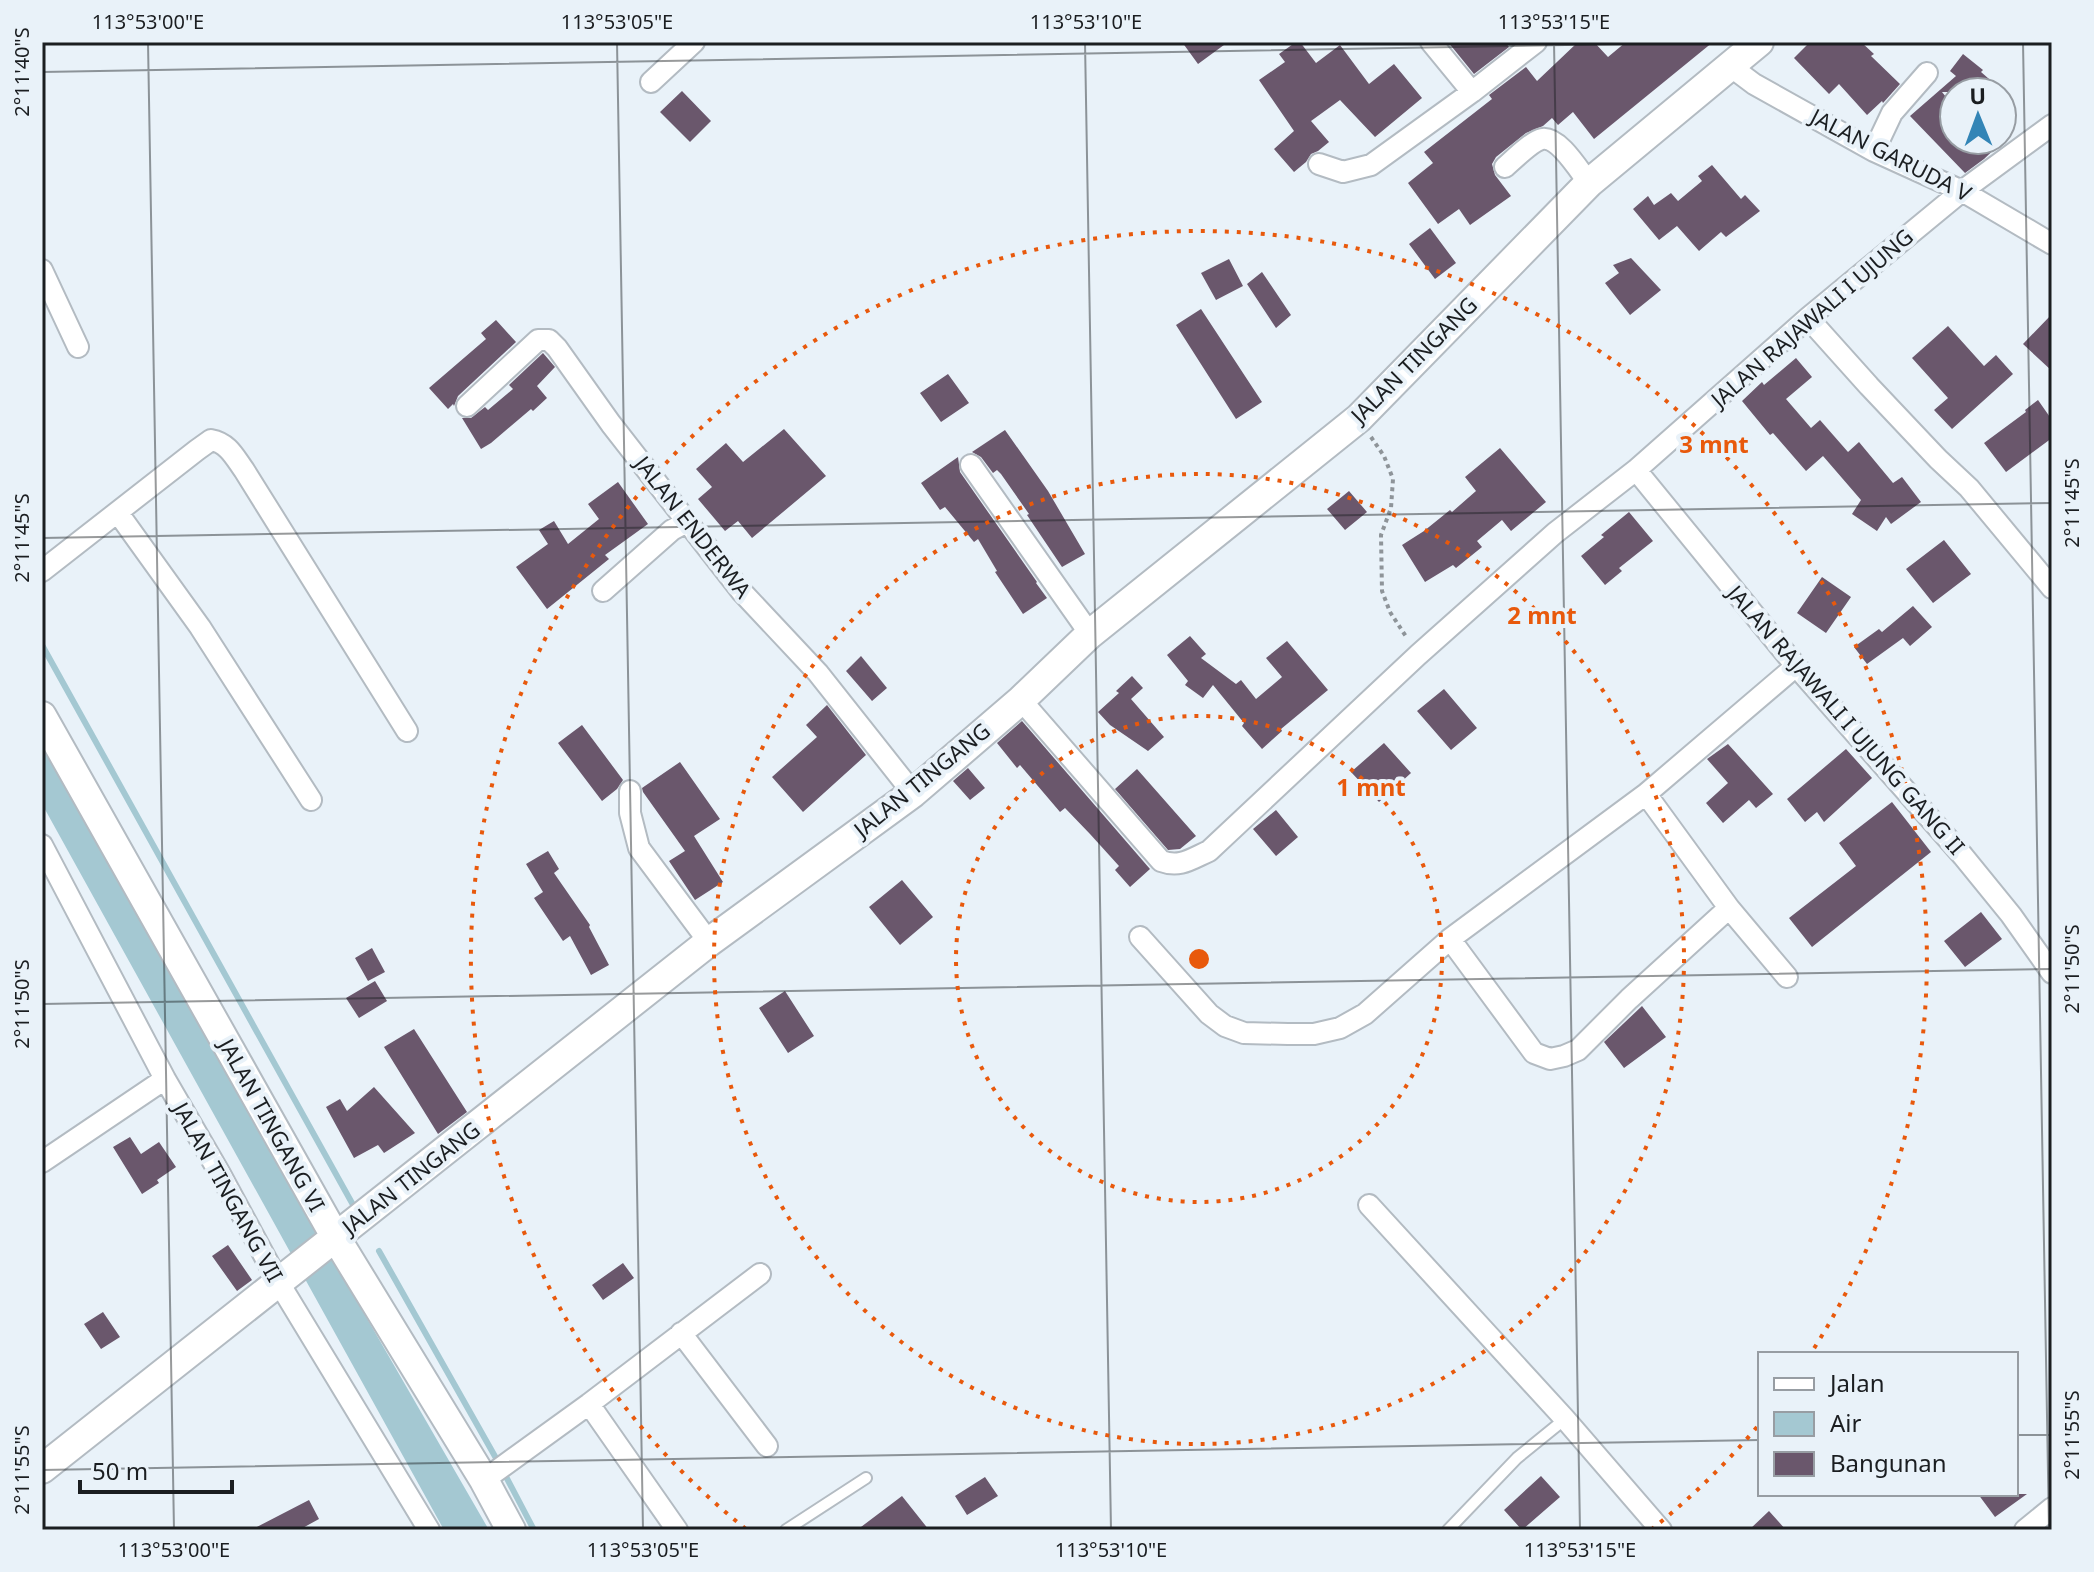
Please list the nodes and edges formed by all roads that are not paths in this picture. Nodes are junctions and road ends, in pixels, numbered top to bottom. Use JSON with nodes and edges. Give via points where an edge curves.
{"nodes":[{"id":1,"x":694,"y":42,"type":"edge"},
{"id":2,"x":1431,"y":42,"type":"edge"},
{"id":3,"x":1536,"y":42,"type":"edge"},
{"id":4,"x":1759,"y":42,"type":"edge"},
{"id":5,"x":1730,"y":66,"type":"junction"},
{"id":6,"x":1927,"y":73,"type":"dead end"},
{"id":7,"x":651,"y":82,"type":"dead end"},
{"id":8,"x":1472,"y":92,"type":"junction"},
{"id":9,"x":2052,"y":125,"type":"edge"},
{"id":10,"x":1874,"y":151,"type":"junction"},
{"id":11,"x":1319,"y":164,"type":"dead end"},
{"id":12,"x":1505,"y":167,"type":"dead end"},
{"id":13,"x":1589,"y":183,"type":"junction"},
{"id":14,"x":1962,"y":191,"type":"junction"},
{"id":15,"x":2052,"y":244,"type":"edge"},
{"id":16,"x":42,"y":270,"type":"edge"},
{"id":17,"x":1808,"y":318,"type":"junction"},
{"id":18,"x":78,"y":347,"type":"dead end"},
{"id":19,"x":467,"y":406,"type":"dead end"},
{"id":20,"x":971,"y":465,"type":"dead end"},
{"id":21,"x":1636,"y":470,"type":"junction"},
{"id":22,"x":118,"y":513,"type":"junction"},
{"id":23,"x":687,"y":522,"type":"junction"},
{"id":24,"x":42,"y":571,"type":"edge"},
{"id":25,"x":2052,"y":588,"type":"edge"},
{"id":26,"x":603,"y":591,"type":"dead end"},
{"id":27,"x":1090,"y":634,"type":"junction"},
{"id":28,"x":1796,"y":666,"type":"junction"},
{"id":29,"x":1021,"y":700,"type":"junction"},
{"id":30,"x":42,"y":716,"type":"edge"},
{"id":31,"x":407,"y":731,"type":"dead end"},
{"id":32,"x":630,"y":791,"type":"dead end"},
{"id":33,"x":913,"y":793,"type":"junction"},
{"id":34,"x":1646,"y":794,"type":"junction"},
{"id":35,"x":311,"y":800,"type":"dead end"},
{"id":36,"x":42,"y":845,"type":"edge"},
{"id":37,"x":1729,"y":908,"type":"junction"},
{"id":38,"x":1140,"y":937,"type":"dead end"},
{"id":39,"x":1450,"y":939,"type":"junction"},
{"id":40,"x":709,"y":942,"type":"junction"},
{"id":41,"x":2052,"y":973,"type":"edge"},
{"id":42,"x":1787,"y":977,"type":"dead end"},
{"id":43,"x":165,"y":1079,"type":"junction"},
{"id":44,"x":42,"y":1162,"type":"edge"},
{"id":45,"x":1369,"y":1205,"type":"dead end"},
{"id":46,"x":331,"y":1242,"type":"junction"},
{"id":47,"x":760,"y":1274,"type":"dead end"},
{"id":48,"x":288,"y":1275,"type":"junction"},
{"id":49,"x":681,"y":1333,"type":"junction"},
{"id":50,"x":589,"y":1404,"type":"junction"},
{"id":51,"x":1565,"y":1419,"type":"junction"},
{"id":52,"x":767,"y":1446,"type":"dead end"},
{"id":53,"x":42,"y":1469,"type":"edge"},
{"id":54,"x":866,"y":1478,"type":"dead end"},
{"id":55,"x":484,"y":1480,"type":"junction"},
{"id":56,"x":2052,"y":1508,"type":"edge"},
{"id":57,"x":429,"y":1530,"type":"edge"},
{"id":58,"x":511,"y":1530,"type":"edge"},
{"id":59,"x":677,"y":1530,"type":"edge"},
{"id":60,"x":786,"y":1530,"type":"edge"},
{"id":61,"x":1448,"y":1530,"type":"edge"},
{"id":62,"x":1661,"y":1530,"type":"edge"},
{"id":63,"x":2025,"y":1530,"type":"edge"}],
"edges":[{"from":1,"to":7,"type":"street"},
{"from":2,"to":8,"type":"street"},
{"from":3,"to":8,"type":"street"},
{"from":4,"to":5,"type":"main road","name":"JALAN TINGANG"},
{"from":5,"to":10,"type":"street","name":"JALAN GARUDA V"},
{"from":5,"to":13,"type":"main road","name":"JALAN TINGANG"},
{"from":6,"to":10,"type":"street","via":[[1892,113]]},
{"from":8,"to":11,"type":"street","via":[[1371,165],[1343,172]]},
{"from":9,"to":14,"type":"street","name":"JALAN RAJAWALI I UJUNG"},
{"from":10,"to":14,"type":"street","name":"JALAN GARUDA V"},
{"from":12,"to":13,"type":"street","via":[[1533,144],[1552,140]]},
{"from":13,"to":27,"type":"main road","name":"JALAN TINGANG","via":[[1359,418]]},
{"from":14,"to":15,"type":"street","name":"JALAN GARUDA V"},
{"from":14,"to":17,"type":"street","name":"JALAN RAJAWALI I UJUNG"},
{"from":16,"to":18,"type":"street"},
{"from":17,"to":21,"type":"street","name":"JALAN RAJAWALI I UJUNG"},
{"from":17,"to":25,"type":"street","via":[[1969,488]]},
{"from":19,"to":23,"type":"street","name":"JALAN ENDERWA","via":[[538,340],[549,340]]},
{"from":20,"to":27,"type":"street"},
{"from":21,"to":28,"type":"street","name":"JALAN RAJAWALI I UJUNG GANG II"},
{"from":21,"to":29,"type":"street","name":"JALAN RAJAWALI I UJUNG","via":[[1555,533],[1418,655],[1209,851],[1185,862],[1161,861]]},
{"from":22,"to":24,"type":"street"},
{"from":22,"to":31,"type":"street","via":[[211,440],[221,441]]},
{"from":22,"to":35,"type":"street","via":[[200,627]]},
{"from":23,"to":26,"type":"street"},
{"from":23,"to":33,"type":"street","name":"JALAN ENDERWA"},
{"from":27,"to":29,"type":"main road","name":"JALAN TINGANG"},
{"from":28,"to":34,"type":"street"},
{"from":28,"to":41,"type":"street","name":"JALAN RAJAWALI I UJUNG GANG II","via":[[1973,868]]},
{"from":29,"to":33,"type":"main road","name":"JALAN TINGANG"},
{"from":30,"to":46,"type":"main road","name":"JALAN TINGANG VI"},
{"from":32,"to":40,"type":"street","via":[[639,848]]},
{"from":33,"to":40,"type":"main road","name":"JALAN TINGANG"},
{"from":34,"to":37,"type":"street"},
{"from":34,"to":39,"type":"street"},
{"from":36,"to":43,"type":"street","name":"JALAN TINGANG VII"},
{"from":37,"to":39,"type":"street","via":[[1578,1050],[1550,1059],[1534,1053]]},
{"from":37,"to":42,"type":"street"},
{"from":38,"to":39,"type":"street","via":[[1225,1026],[1244,1033],[1288,1034],[1340,1028],[1365,1014]]},
{"from":40,"to":46,"type":"main road","name":"JALAN TINGANG"},
{"from":43,"to":44,"type":"street"},
{"from":43,"to":48,"type":"street","name":"JALAN TINGANG VII"},
{"from":45,"to":51,"type":"street"},
{"from":46,"to":48,"type":"main road","name":"JALAN TINGANG"},
{"from":46,"to":55,"type":"main road","name":"JALAN TINGANG VI"},
{"from":47,"to":49,"type":"street"},
{"from":48,"to":53,"type":"main road","name":"JALAN TINGANG"},
{"from":48,"to":57,"type":"street","name":"JALAN TINGANG VII"},
{"from":49,"to":50,"type":"street"},
{"from":49,"to":52,"type":"street"},
{"from":50,"to":55,"type":"street"},
{"from":50,"to":59,"type":"street"},
{"from":51,"to":61,"type":"lane","via":[[1517,1458]]},
{"from":51,"to":62,"type":"street"},
{"from":54,"to":60,"type":"lane"},
{"from":55,"to":58,"type":"main road","name":"JALAN TINGANG VI"},
{"from":56,"to":63,"type":"street"}]}
